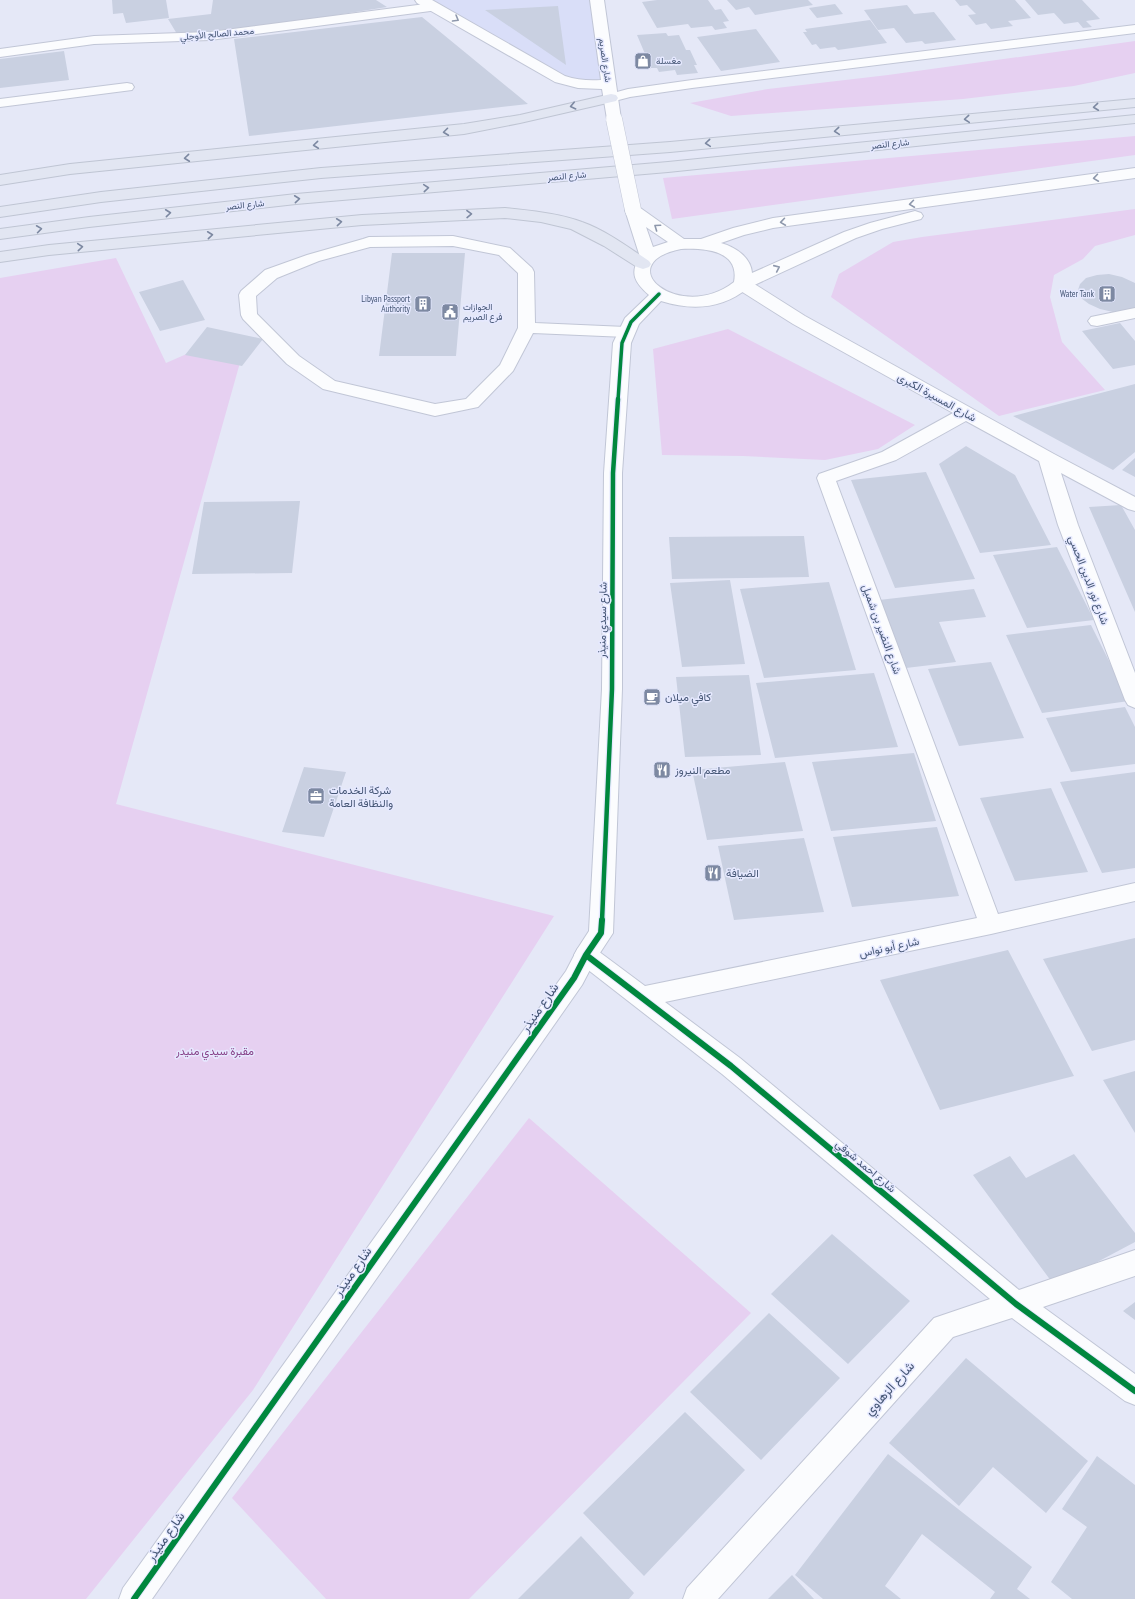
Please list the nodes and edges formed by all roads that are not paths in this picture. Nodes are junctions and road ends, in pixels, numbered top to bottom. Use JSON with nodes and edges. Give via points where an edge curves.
{"nodes":[{"id":1,"x":597,"y":0,"type":"edge"},
{"id":2,"x":428,"y":3,"type":"edge"},
{"id":3,"x":1135,"y":29,"type":"edge"},
{"id":4,"x":0,"y":53,"type":"edge"},
{"id":5,"x":128,"y":87,"type":"dead end"},
{"id":6,"x":610,"y":91,"type":"junction"},
{"id":7,"x":0,"y":103,"type":"edge"},
{"id":8,"x":1135,"y":103,"type":"edge"},
{"id":9,"x":1135,"y":119,"type":"edge"},
{"id":10,"x":1135,"y":173,"type":"edge"},
{"id":11,"x":0,"y":180,"type":"edge"},
{"id":12,"x":1135,"y":185,"type":"edge"},
{"id":13,"x":633,"y":210,"type":"junction"},
{"id":14,"x":0,"y":212,"type":"edge"},
{"id":15,"x":0,"y":234,"type":"edge"},
{"id":16,"x":681,"y":244,"type":"junction"},
{"id":17,"x":704,"y":244,"type":"junction"},
{"id":18,"x":0,"y":257,"type":"edge"},
{"id":19,"x":645,"y":260,"type":"junction"},
{"id":20,"x":742,"y":284,"type":"junction"},
{"id":21,"x":659,"y":294,"type":"junction"},
{"id":22,"x":1135,"y":313,"type":"edge"},
{"id":23,"x":1097,"y":322,"type":"dead end"},
{"id":24,"x":527,"y":328,"type":"junction"},
{"id":25,"x":626,"y":332,"type":"junction"},
{"id":26,"x":966,"y":413,"type":"junction"},
{"id":27,"x":1047,"y":458,"type":"junction"},
{"id":28,"x":1135,"y":505,"type":"edge"},
{"id":29,"x":1135,"y":700,"type":"edge"},
{"id":30,"x":1135,"y":892,"type":"edge"},
{"id":31,"x":991,"y":925,"type":"junction"},
{"id":32,"x":586,"y":955,"type":"junction"},
{"id":33,"x":641,"y":997,"type":"junction"},
{"id":34,"x":1135,"y":1263,"type":"edge"},
{"id":35,"x":1016,"y":1304,"type":"junction"},
{"id":36,"x":1135,"y":1391,"type":"edge"},
{"id":37,"x":134,"y":1599,"type":"edge"},
{"id":38,"x":698,"y":1599,"type":"edge"}],
"edges":[{"from":1,"to":6,"type":"street","name":"شارع الصريم"},
{"from":2,"to":4,"type":"street","name":"محمد الصالح الأوجلي","via":[[210,36],[94,40]]},
{"from":2,"to":6,"type":"street","one_way":true,"via":[[560,79]]},
{"from":3,"to":6,"type":"street","via":[[638,91]]},
{"from":5,"to":7,"type":"street"},
{"from":6,"to":11,"type":"highway","one_way":true,"via":[[520,119],[464,129],[70,169]]},
{"from":6,"to":13,"type":"street","name":"شارع الصريم","bridge":true},
{"from":8,"to":14,"type":"highway","name":"شارع النصر","one_way":true,"via":[[670,147],[321,174],[101,197]]},
{"from":15,"to":9,"type":"highway","name":"شارع النصر","one_way":true,"via":[[296,199],[668,167]]},
{"from":10,"to":17,"type":"street","one_way":true,"via":[[773,223],[739,231]]},
{"from":20,"to":12,"type":"street","one_way":true,"via":[[850,235],[903,218]]},
{"from":16,"to":13,"type":"street","one_way":true},
{"from":13,"to":19,"type":"street","name":"شارع الصريم"},
{"from":16,"to":17,"type":"street"},
{"from":16,"to":19,"type":"street","via":[[666,247]]},
{"from":17,"to":20,"type":"street","via":[[730,252],[744,270]]},
{"from":18,"to":19,"type":"highway","one_way":true,"via":[[362,220],[505,213],[541,217],[576,225]]},
{"from":19,"to":21,"type":"street","via":[[642,275],[647,286]]},
{"from":20,"to":21,"type":"street","via":[[726,295],[710,301],[690,302]]},
{"from":20,"to":26,"type":"street","name":"شارع المسيرة الكبرى","via":[[799,320]]},
{"from":21,"to":25,"type":"street","name":"شارع سيدي منيذر","via":[[630,322]]},
{"from":22,"to":23,"type":"street"},
{"from":24,"to":24,"type":"street","via":[[507,367],[472,403],[435,410],[329,385],[293,360],[249,315],[247,295],[271,274],[313,258],[369,242],[453,241],[504,251],[526,272]]},
{"from":24,"to":25,"type":"street"},
{"from":25,"to":32,"type":"street","name":"شارع سيدي منيذر","via":[[622,343],[613,473],[612,689],[601,933]]},
{"from":26,"to":27,"type":"street","name":"شارع المسيرة الكبرى"},
{"from":26,"to":31,"type":"street","name":"شارع النضير بن شميل","via":[[890,456],[826,478]]},
{"from":27,"to":28,"type":"street","name":"شارع المسيرة الكبرى"},
{"from":27,"to":29,"type":"street","name":"شارع نور الدين الحسي","via":[[1068,524]]},
{"from":30,"to":31,"type":"street","name":"شارع أبو نواس"},
{"from":31,"to":33,"type":"street","name":"شارع أبو نواس"},
{"from":32,"to":33,"type":"street","name":"شارع احمد شوقي"},
{"from":32,"to":37,"type":"street","name":"شارع منيذر","via":[[569,984]]},
{"from":33,"to":35,"type":"street","name":"شارع احمد شوقي","via":[[731,1066]]},
{"from":34,"to":35,"type":"street","name":"شارع الزهاوي"},
{"from":35,"to":36,"type":"street","name":"شارع احمد شوقي"},
{"from":35,"to":38,"type":"street","name":"شارع الزهاوي","via":[[944,1327]]}]}
